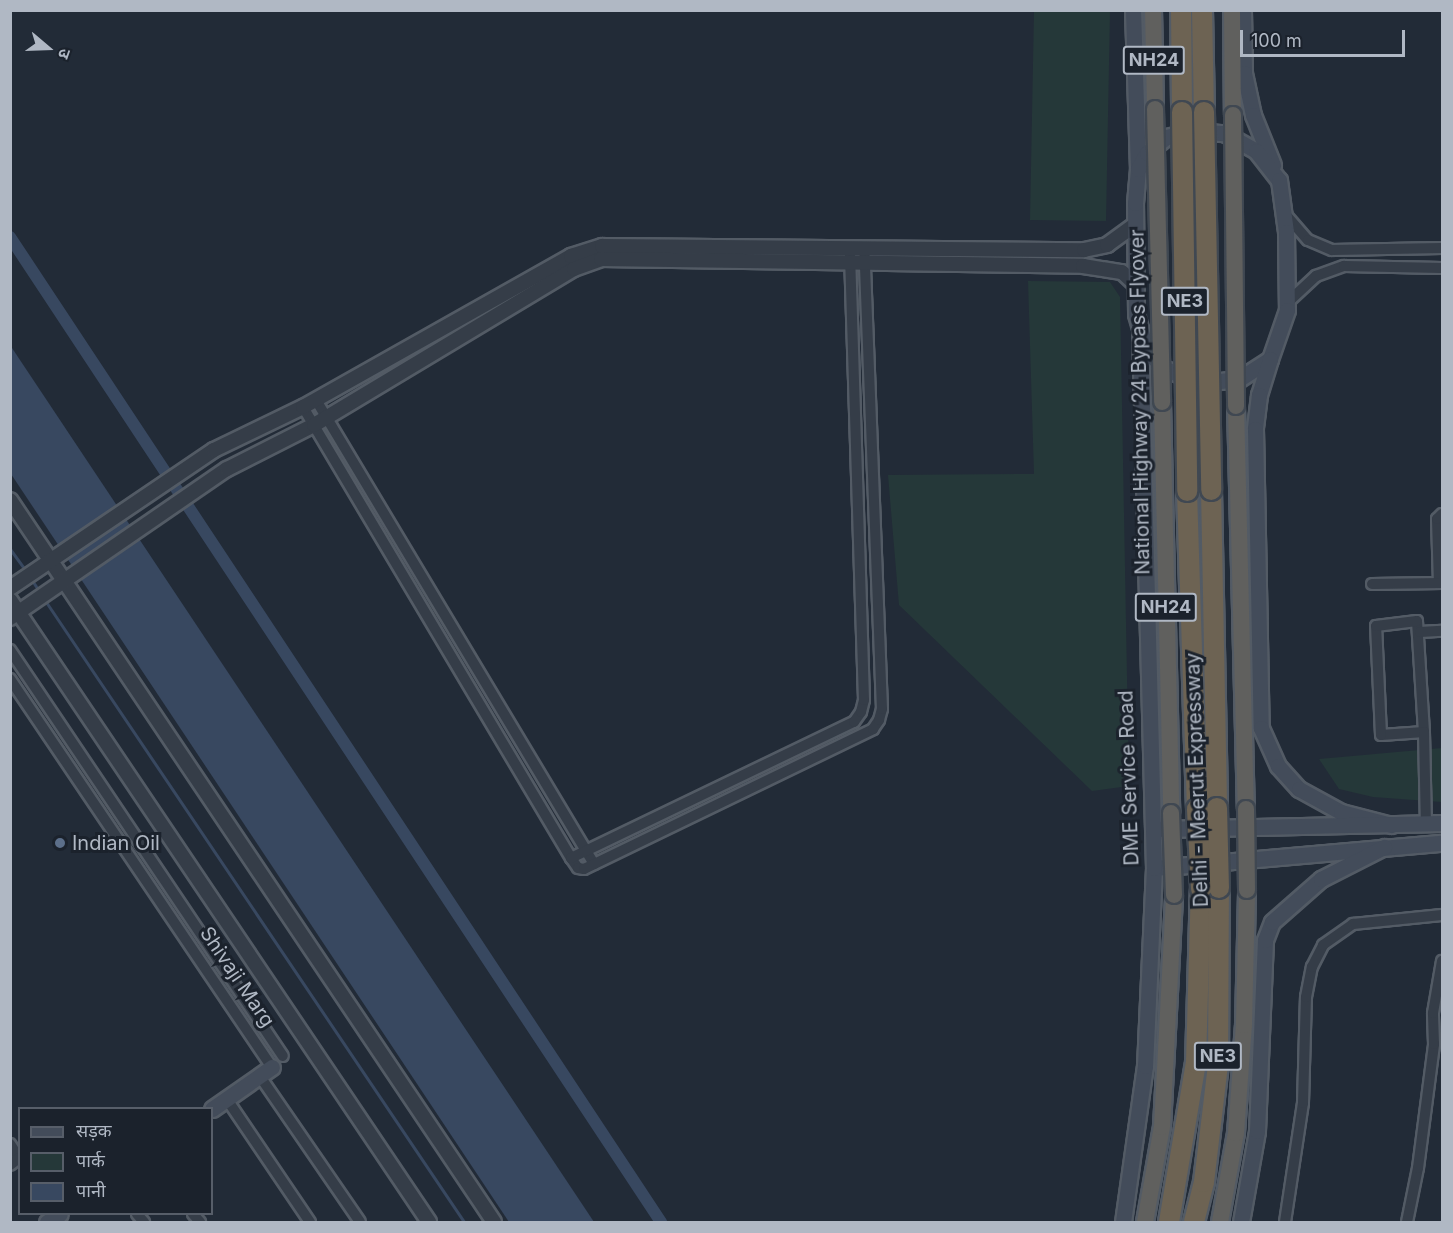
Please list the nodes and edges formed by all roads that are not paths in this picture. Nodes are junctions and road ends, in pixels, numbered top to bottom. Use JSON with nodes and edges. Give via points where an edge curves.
{"nodes":[{"id":1,"x":1133,"y":10,"type":"edge"},
{"id":2,"x":1153,"y":10,"type":"edge"},
{"id":3,"x":1181,"y":10,"type":"edge"},
{"id":4,"x":1202,"y":10,"type":"edge"},
{"id":5,"x":1232,"y":10,"type":"edge"},
{"id":6,"x":1243,"y":10,"type":"edge"},
{"id":7,"x":1138,"y":169,"type":"junction"},
{"id":8,"x":1279,"y":180,"type":"junction"},
{"id":9,"x":1284,"y":212,"type":"junction"},
{"id":10,"x":1135,"y":225,"type":"junction"},
{"id":11,"x":857,"y":248,"type":"junction"},
{"id":12,"x":1443,"y":248,"type":"edge"},
{"id":13,"x":858,"y":262,"type":"junction"},
{"id":14,"x":1443,"y":268,"type":"edge"},
{"id":15,"x":1136,"y":285,"type":"junction"},
{"id":16,"x":1287,"y":303,"type":"junction"},
{"id":17,"x":1140,"y":329,"type":"junction"},
{"id":18,"x":1270,"y":359,"type":"junction"},
{"id":19,"x":316,"y":400,"type":"junction"},
{"id":20,"x":303,"y":407,"type":"junction"},
{"id":21,"x":327,"y":417,"type":"junction"},
{"id":22,"x":314,"y":425,"type":"junction"},
{"id":23,"x":10,"y":500,"type":"edge"},
{"id":24,"x":1441,"y":517,"type":"edge"},
{"id":25,"x":44,"y":564,"type":"junction"},
{"id":26,"x":64,"y":580,"type":"junction"},
{"id":27,"x":1441,"y":583,"type":"edge"},
{"id":28,"x":1372,"y":584,"type":"dead end"},
{"id":29,"x":14,"y":585,"type":"edge"},
{"id":30,"x":10,"y":600,"type":"edge"},
{"id":31,"x":14,"y":615,"type":"edge"},
{"id":32,"x":1443,"y":631,"type":"edge"},
{"id":33,"x":1420,"y":632,"type":"junction"},
{"id":34,"x":10,"y":651,"type":"edge"},
{"id":35,"x":10,"y":679,"type":"edge"},
{"id":36,"x":1424,"y":732,"type":"junction"},
{"id":37,"x":1443,"y":823,"type":"edge"},
{"id":38,"x":1426,"y":824,"type":"junction"},
{"id":39,"x":1391,"y":825,"type":"junction"},
{"id":40,"x":1152,"y":830,"type":"junction"},
{"id":41,"x":138,"y":841,"type":"junction"},
{"id":42,"x":1443,"y":843,"type":"edge"},
{"id":43,"x":1384,"y":847,"type":"junction"},
{"id":44,"x":126,"y":850,"type":"junction"},
{"id":45,"x":586,"y":851,"type":"junction"},
{"id":46,"x":571,"y":858,"type":"junction"},
{"id":47,"x":594,"y":864,"type":"junction"},
{"id":48,"x":1154,"y":868,"type":"junction"},
{"id":49,"x":1210,"y":889,"type":"junction"},
{"id":50,"x":1443,"y":915,"type":"edge"},
{"id":51,"x":1443,"y":961,"type":"edge"},
{"id":52,"x":1443,"y":1024,"type":"edge"},
{"id":53,"x":1437,"y":1048,"type":"edge"},
{"id":54,"x":271,"y":1066,"type":"junction"},
{"id":55,"x":226,"y":1098,"type":"junction"},
{"id":56,"x":213,"y":1108,"type":"edge"},
{"id":57,"x":310,"y":1222,"type":"edge"},
{"id":58,"x":360,"y":1222,"type":"edge"},
{"id":59,"x":429,"y":1222,"type":"edge"},
{"id":60,"x":494,"y":1222,"type":"edge"},
{"id":61,"x":1123,"y":1222,"type":"edge"},
{"id":62,"x":1145,"y":1222,"type":"edge"},
{"id":63,"x":1169,"y":1222,"type":"edge"},
{"id":64,"x":1194,"y":1222,"type":"edge"},
{"id":65,"x":1220,"y":1222,"type":"edge"},
{"id":66,"x":1241,"y":1222,"type":"edge"},
{"id":67,"x":1285,"y":1222,"type":"edge"},
{"id":68,"x":1407,"y":1222,"type":"edge"}],
"edges":[{"from":1,"to":7,"type":"main road"},
{"from":2,"to":62,"type":"highway","name":"National Highway 24 Bypass Flyover","number":"NH24","bridge":true,"via":[[1174,895],[1162,1127]]},
{"from":3,"to":49,"type":"highway","name":"Delhi - Meerut Expressway","number":"NE3","bridge":true,"via":[[1187,491],[1197,809]]},
{"from":4,"to":49,"type":"highway","name":"Delhi - Meerut Expressway","number":"NE3","bridge":true,"via":[[1217,808]]},
{"from":5,"to":65,"type":"highway","bridge":true,"via":[[1232,191],[1247,890],[1244,1025],[1237,1112]]},
{"from":6,"to":8,"type":"main road","via":[[1244,73],[1252,115]]},
{"from":7,"to":8,"type":"main road","via":[[1147,153],[1166,137],[1192,131],[1224,133],[1256,152]]},
{"from":7,"to":10,"type":"main road"},
{"from":8,"to":9,"type":"main road"},
{"from":9,"to":12,"type":"street","via":[[1308,240],[1332,250]]},
{"from":9,"to":16,"type":"main road"},
{"from":10,"to":11,"type":"street","via":[[1107,244],[1084,250]]},
{"from":10,"to":15,"type":"main road"},
{"from":11,"to":13,"type":"street"},
{"from":11,"to":19,"type":"street","via":[[602,246],[571,256]]},
{"from":13,"to":15,"type":"street","via":[[1083,266],[1122,272]]},
{"from":13,"to":21,"type":"street","via":[[601,259],[574,269]]},
{"from":13,"to":45,"type":"street","via":[[864,700],[861,712],[854,722]]},
{"from":13,"to":47,"type":"street","via":[[882,709],[879,720],[873,729]]},
{"from":14,"to":16,"type":"street","via":[[1344,266],[1316,276]]},
{"from":15,"to":17,"type":"main road"},
{"from":16,"to":18,"type":"main road","via":[[1279,342]]},
{"from":17,"to":18,"type":"main road","via":[[1146,349],[1163,368],[1201,383],[1239,379]]},
{"from":17,"to":40,"type":"main road","name":"DME Service Road"},
{"from":18,"to":39,"type":"main road","via":[[1259,396],[1255,429],[1261,728],[1278,766],[1299,789],[1341,812]]},
{"from":19,"to":20,"type":"street"},
{"from":19,"to":21,"type":"street"},
{"from":20,"to":22,"type":"street"},
{"from":20,"to":25,"type":"street","via":[[214,450]]},
{"from":21,"to":22,"type":"street"},
{"from":21,"to":45,"type":"street"},
{"from":22,"to":26,"type":"street","via":[[227,469]]},
{"from":22,"to":46,"type":"street"},
{"from":23,"to":25,"type":"street"},
{"from":24,"to":27,"type":"street"},
{"from":25,"to":26,"type":"street"},
{"from":25,"to":29,"type":"street"},
{"from":26,"to":31,"type":"street"},
{"from":26,"to":60,"type":"street"},
{"from":27,"to":28,"type":"street"},
{"from":30,"to":31,"type":"street"},
{"from":31,"to":59,"type":"street"},
{"from":32,"to":33,"type":"street"},
{"from":33,"to":36,"type":"street"},
{"from":33,"to":36,"type":"street","via":[[1418,621],[1379,624],[1376,629],[1380,733]]},
{"from":34,"to":41,"type":"street","name":"Shivaji Marg"},
{"from":35,"to":44,"type":"street","name":"Shivaji Marg"},
{"from":36,"to":38,"type":"street"},
{"from":37,"to":38,"type":"main road"},
{"from":38,"to":39,"type":"main road"},
{"from":39,"to":40,"type":"main road"},
{"from":40,"to":48,"type":"main road","name":"DME Service Road"},
{"from":41,"to":44,"type":"street"},
{"from":41,"to":54,"type":"street","name":"Shivaji Marg"},
{"from":42,"to":43,"type":"main road"},
{"from":43,"to":48,"type":"main road"},
{"from":43,"to":66,"type":"main road","via":[[1321,879],[1272,922],[1265,940],[1257,1131]]},
{"from":44,"to":54,"type":"street","name":"Shivaji Marg"},
{"from":45,"to":46,"type":"street"},
{"from":45,"to":47,"type":"street"},
{"from":46,"to":47,"type":"street","via":[[581,870]]},
{"from":48,"to":61,"type":"main road","name":"DME Service Road","via":[[1145,1066]]},
{"from":49,"to":63,"type":"highway","name":"Delhi - Meerut Expressway","number":"NE3","via":[[1196,1063]]},
{"from":49,"to":64,"type":"highway","name":"Delhi - Meerut Expressway","number":"NE3","via":[[1218,1065],[1204,1182]]},
{"from":50,"to":67,"type":"street","via":[[1353,924],[1323,945],[1312,967],[1306,997],[1303,1103]]},
{"from":51,"to":53,"type":"street","via":[[1433,1013]]},
{"from":52,"to":53,"type":"street"},
{"from":53,"to":68,"type":"street"},
{"from":54,"to":55,"type":"main road"},
{"from":54,"to":58,"type":"street"},
{"from":55,"to":56,"type":"main road"},
{"from":55,"to":57,"type":"street"}]}
